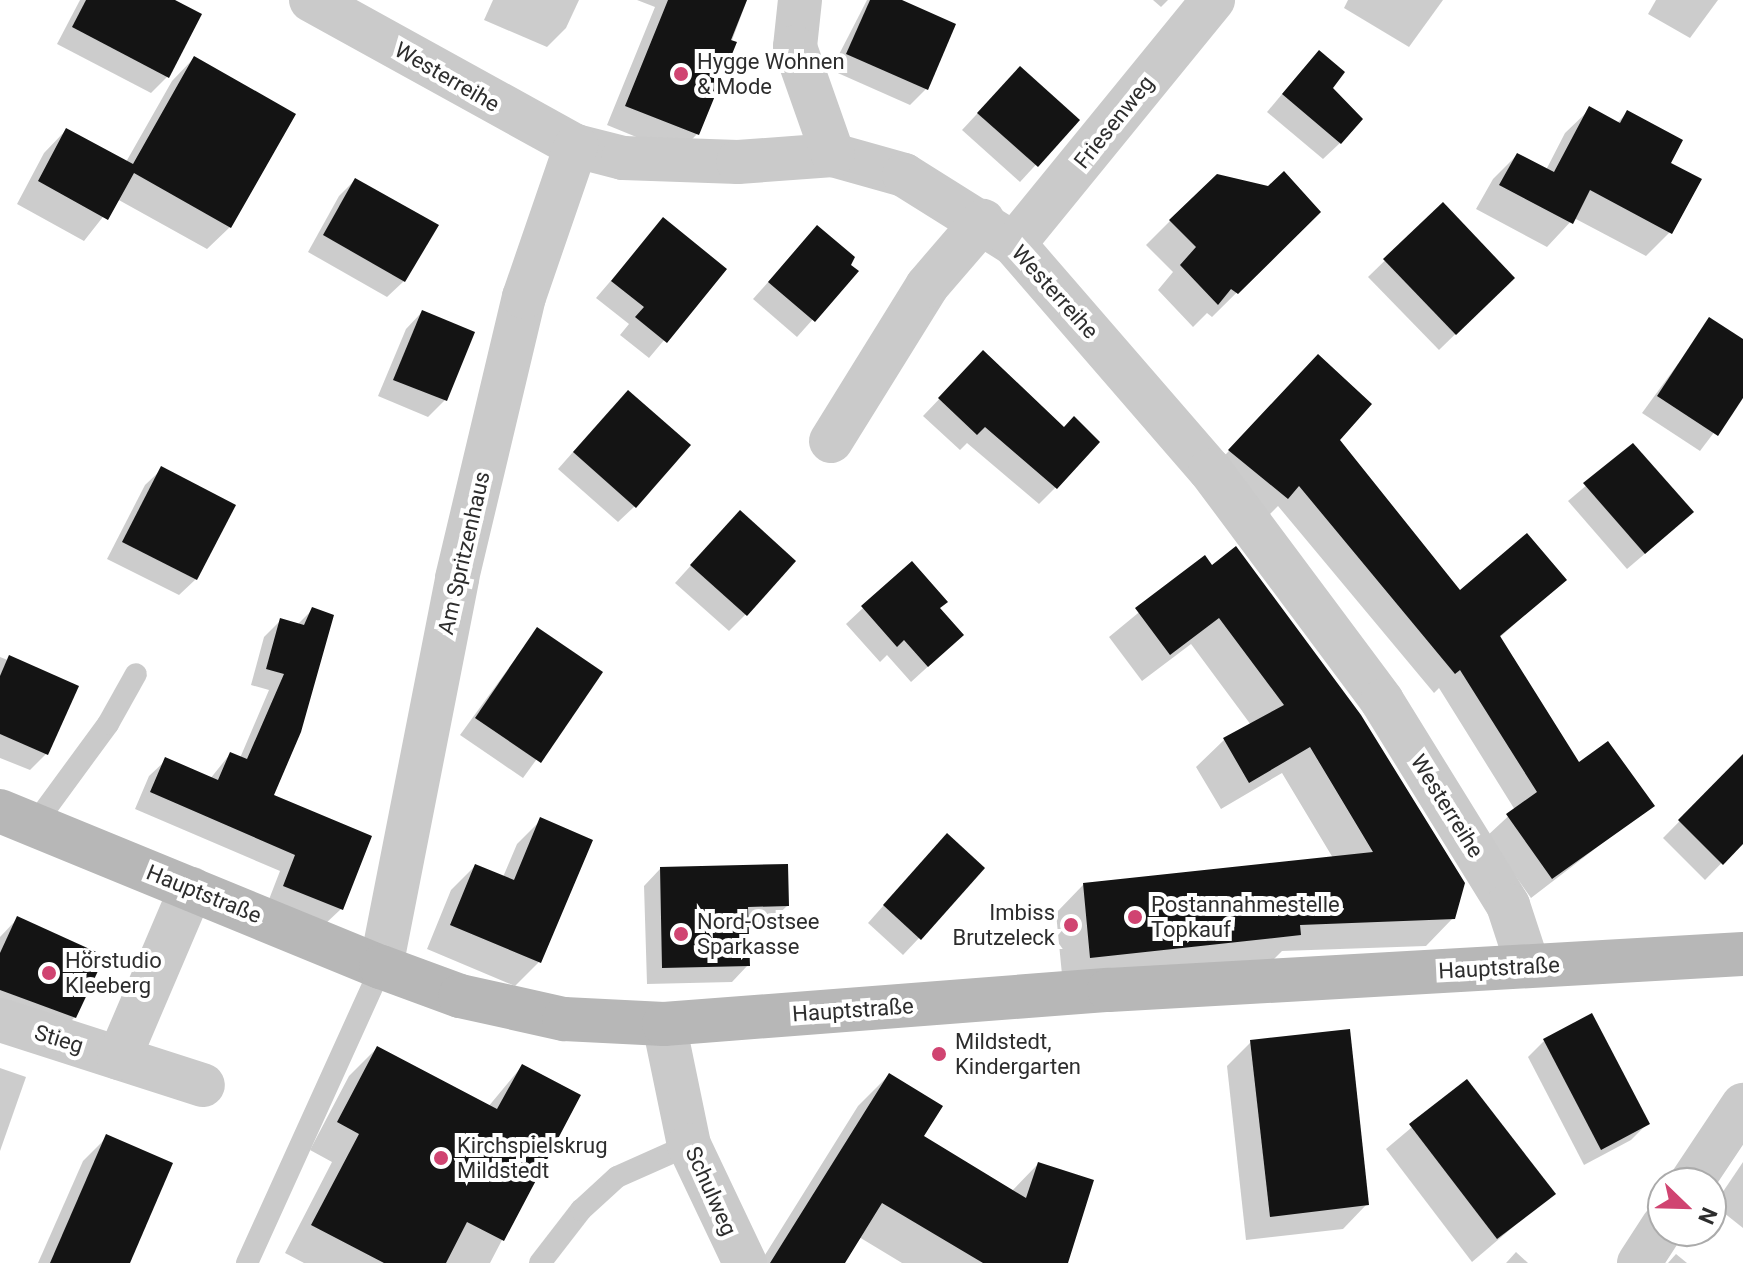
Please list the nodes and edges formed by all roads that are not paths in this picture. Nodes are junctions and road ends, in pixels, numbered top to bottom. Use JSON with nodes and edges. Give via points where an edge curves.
{"nodes":[{"id":1,"x":311,"y":0,"type":"edge"},
{"id":2,"x":800,"y":0,"type":"edge"},
{"id":3,"x":1213,"y":0,"type":"edge"},
{"id":4,"x":576,"y":146,"type":"junction"},
{"id":5,"x":833,"y":155,"type":"junction"},
{"id":6,"x":999,"y":232,"type":"junction"},
{"id":7,"x":831,"y":441,"type":"dead end"},
{"id":8,"x":136,"y":674,"type":"dead end"},
{"id":9,"x":17,"y":818,"type":"edge"},
{"id":10,"x":191,"y":889,"type":"junction"},
{"id":11,"x":1743,"y":954,"type":"edge"},
{"id":12,"x":1528,"y":966,"type":"junction"},
{"id":13,"x":381,"y":967,"type":"junction"},
{"id":14,"x":0,"y":1020,"type":"edge"},
{"id":15,"x":664,"y":1024,"type":"junction"},
{"id":16,"x":119,"y":1058,"type":"junction"},
{"id":17,"x":203,"y":1085,"type":"dead end"},
{"id":18,"x":1743,"y":1105,"type":"edge"},
{"id":19,"x":689,"y":1145,"type":"junction"},
{"id":20,"x":1702,"y":1167,"type":"edge"},
{"id":21,"x":247,"y":1263,"type":"edge"},
{"id":22,"x":540,"y":1263,"type":"edge"},
{"id":23,"x":745,"y":1263,"type":"edge"}],
"edges":[{"from":1,"to":4,"type":"street","name":"Westerreihe"},
{"from":2,"to":5,"type":"street","via":[[795,47]]},
{"from":3,"to":6,"type":"street","name":"Friesenweg"},
{"from":4,"to":5,"type":"street","name":"Westerreihe","via":[[623,158],[738,162]]},
{"from":4,"to":13,"type":"street","name":"Am Spritzenhaus","via":[[524,297],[502,386],[457,578]]},
{"from":5,"to":6,"type":"street","name":"Westerreihe","via":[[904,175]]},
{"from":6,"to":7,"type":"street","name":"Friesenweg","via":[[927,286]]},
{"from":6,"to":12,"type":"street","name":"Westerreihe","via":[[1210,470],[1382,701],[1508,905]]},
{"from":8,"to":9,"type":"lane","via":[[108,724]]},
{"from":9,"to":10,"type":"street","name":"Hauptstraße"},
{"from":10,"to":13,"type":"street","name":"Hauptstraße"},
{"from":10,"to":16,"type":"street"},
{"from":11,"to":12,"type":"street","name":"Hauptstraße"},
{"from":12,"to":15,"type":"street","name":"Hauptstraße","via":[[1109,990]]},
{"from":13,"to":15,"type":"street","name":"Hauptstraße","via":[[460,996],[564,1019]]},
{"from":13,"to":21,"type":"lane"},
{"from":14,"to":16,"type":"street","name":"Stieg"},
{"from":15,"to":19,"type":"street","name":"Schulweg"},
{"from":16,"to":17,"type":"street","name":"Stieg"},
{"from":18,"to":20,"type":"street"},
{"from":19,"to":22,"type":"lane","via":[[617,1177],[581,1210]]},
{"from":19,"to":23,"type":"street","name":"Schulweg"}]}
